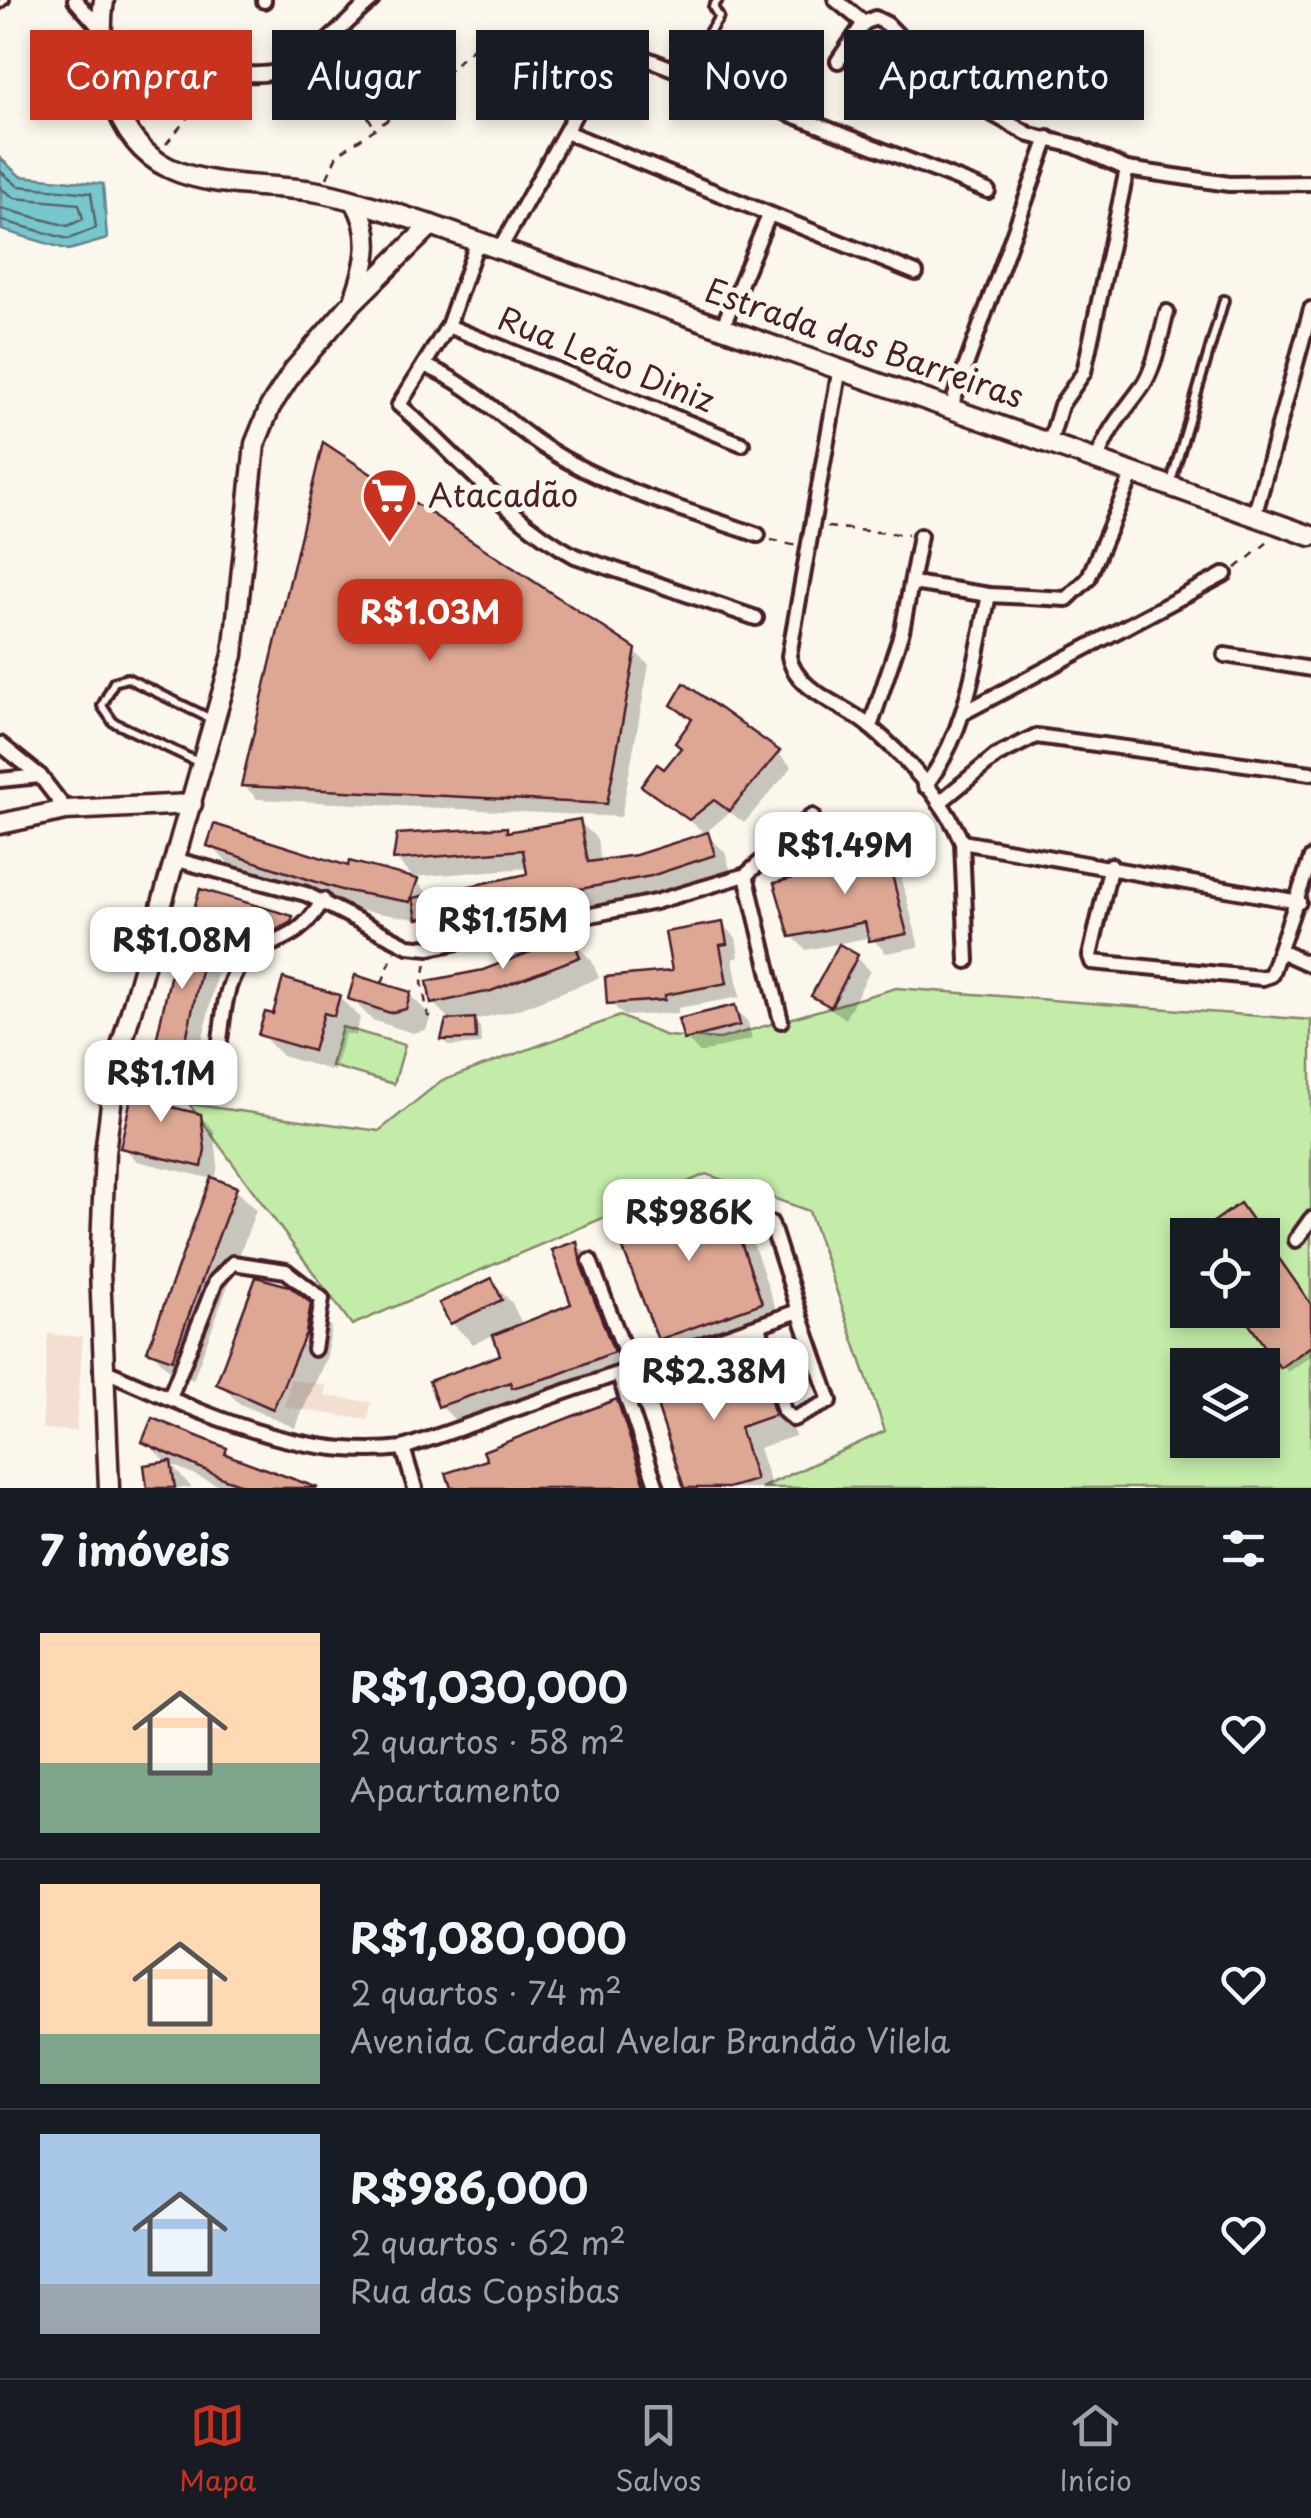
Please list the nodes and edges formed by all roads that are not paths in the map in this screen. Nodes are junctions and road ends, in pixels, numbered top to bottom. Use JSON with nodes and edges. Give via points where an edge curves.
{"nodes":[{"id":1,"x":75,"y":0,"type":"edge"},
{"id":2,"x":104,"y":0,"type":"edge"},
{"id":3,"x":372,"y":0,"type":"edge"},
{"id":4,"x":718,"y":0,"type":"edge"},
{"id":5,"x":836,"y":0,"type":"edge"},
{"id":6,"x":864,"y":23,"type":"junction"},
{"id":7,"x":100,"y":28,"type":"junction"},
{"id":8,"x":711,"y":30,"type":"edge"},
{"id":9,"x":838,"y":61,"type":"dead end"},
{"id":10,"x":669,"y":68,"type":"edge"},
{"id":11,"x":252,"y":73,"type":"edge"},
{"id":12,"x":804,"y":120,"type":"edge"},
{"id":13,"x":566,"y":132,"type":"junction"},
{"id":14,"x":1048,"y":138,"type":"junction"},
{"id":15,"x":1127,"y":169,"type":"junction"},
{"id":16,"x":1311,"y":183,"type":"edge"},
{"id":17,"x":988,"y":191,"type":"dead end"},
{"id":18,"x":355,"y":202,"type":"junction"},
{"id":19,"x":769,"y":215,"type":"junction"},
{"id":20,"x":431,"y":224,"type":"junction"},
{"id":21,"x":478,"y":240,"type":"junction"},
{"id":22,"x":501,"y":247,"type":"junction"},
{"id":23,"x":916,"y":274,"type":"dead end"},
{"id":24,"x":1224,"y":300,"type":"dead end"},
{"id":25,"x":352,"y":302,"type":"junction"},
{"id":26,"x":1311,"y":308,"type":"edge"},
{"id":27,"x":1167,"y":312,"type":"dead end"},
{"id":28,"x":448,"y":326,"type":"junction"},
{"id":29,"x":724,"y":326,"type":"junction"},
{"id":30,"x":426,"y":366,"type":"junction"},
{"id":31,"x":840,"y":368,"type":"junction"},
{"id":32,"x":951,"y":407,"type":"junction"},
{"id":33,"x":1050,"y":442,"type":"junction"},
{"id":34,"x":742,"y":444,"type":"dead end"},
{"id":35,"x":1097,"y":460,"type":"junction"},
{"id":36,"x":1132,"y":475,"type":"junction"},
{"id":37,"x":1169,"y":488,"type":"junction"},
{"id":38,"x":1254,"y":517,"type":"junction"},
{"id":39,"x":758,"y":535,"type":"road end"},
{"id":40,"x":920,"y":536,"type":"road end"},
{"id":41,"x":1311,"y":536,"type":"edge"},
{"id":42,"x":1225,"y":574,"type":"road end"},
{"id":43,"x":913,"y":583,"type":"junction"},
{"id":44,"x":989,"y":595,"type":"junction"},
{"id":45,"x":756,"y":618,"type":"dead end"},
{"id":46,"x":1225,"y":656,"type":"dead end"},
{"id":47,"x":1311,"y":669,"type":"edge"},
{"id":48,"x":963,"y":713,"type":"junction"},
{"id":49,"x":216,"y":722,"type":"junction"},
{"id":50,"x":870,"y":727,"type":"junction"},
{"id":51,"x":0,"y":744,"type":"edge"},
{"id":52,"x":204,"y":765,"type":"junction"},
{"id":53,"x":1311,"y":772,"type":"edge"},
{"id":54,"x":40,"y":776,"type":"junction"},
{"id":55,"x":0,"y":780,"type":"edge"},
{"id":56,"x":926,"y":786,"type":"junction"},
{"id":57,"x":939,"y":802,"type":"junction"},
{"id":58,"x":192,"y":804,"type":"junction"},
{"id":59,"x":66,"y":810,"type":"junction"},
{"id":60,"x":812,"y":816,"type":"dead end"},
{"id":61,"x":0,"y":824,"type":"edge"},
{"id":62,"x":962,"y":842,"type":"junction"},
{"id":63,"x":1311,"y":858,"type":"edge"},
{"id":64,"x":177,"y":860,"type":"junction"},
{"id":65,"x":1111,"y":865,"type":"junction"},
{"id":66,"x":746,"y":875,"type":"junction"},
{"id":67,"x":1308,"y":880,"type":"edge"},
{"id":68,"x":323,"y":900,"type":"junction"},
{"id":69,"x":1299,"y":902,"type":"junction"},
{"id":70,"x":1282,"y":952,"type":"junction"},
{"id":71,"x":966,"y":962,"type":"dead end"},
{"id":72,"x":1311,"y":965,"type":"edge"},
{"id":73,"x":781,"y":1021,"type":"dead end"},
{"id":74,"x":218,"y":1053,"type":"dead end"},
{"id":75,"x":1311,"y":1219,"type":"edge"},
{"id":76,"x":770,"y":1223,"type":"dead end"},
{"id":77,"x":1296,"y":1240,"type":"dead end"},
{"id":78,"x":590,"y":1261,"type":"dead end"},
{"id":79,"x":799,"y":1310,"type":"junction"},
{"id":80,"x":759,"y":1326,"type":"junction"},
{"id":81,"x":314,"y":1349,"type":"dead end"},
{"id":82,"x":101,"y":1369,"type":"junction"},
{"id":83,"x":625,"y":1373,"type":"junction"},
{"id":84,"x":170,"y":1397,"type":"junction"},
{"id":85,"x":403,"y":1448,"type":"junction"},
{"id":86,"x":109,"y":1488,"type":"edge"},
{"id":87,"x":416,"y":1488,"type":"edge"},
{"id":88,"x":657,"y":1488,"type":"edge"}],
"edges":[{"from":1,"to":7,"type":"street"},
{"from":2,"to":7,"type":"main road"},
{"from":3,"to":11,"type":"street","via":[[298,62]]},
{"from":4,"to":8,"type":"lane","via":[[713,7],[719,17]]},
{"from":5,"to":6,"type":"street"},
{"from":6,"to":9,"type":"street"},
{"from":6,"to":14,"type":"street","via":[[880,20],[955,93],[1014,128]]},
{"from":7,"to":18,"type":"main road","name":"Estrada das Barreiras","via":[[114,99],[152,158],[187,174]]},
{"from":10,"to":13,"type":"street","via":[[627,51],[607,57]]},
{"from":12,"to":17,"type":"street"},
{"from":13,"to":19,"type":"street"},
{"from":13,"to":22,"type":"street"},
{"from":14,"to":15,"type":"street"},
{"from":14,"to":32,"type":"street"},
{"from":15,"to":16,"type":"street","via":[[1230,184]]},
{"from":15,"to":33,"type":"street","via":[[1084,372],[1061,406]]},
{"from":18,"to":20,"type":"main road","name":"Estrada das Barreiras"},
{"from":18,"to":25,"type":"main road","via":[[368,247]]},
{"from":19,"to":23,"type":"street"},
{"from":19,"to":29,"type":"street"},
{"from":20,"to":21,"type":"main road","name":"Estrada das Barreiras"},
{"from":20,"to":25,"type":"main road"},
{"from":21,"to":22,"type":"main road","name":"Estrada das Barreiras"},
{"from":21,"to":28,"type":"street"},
{"from":22,"to":29,"type":"main road","name":"Estrada das Barreiras"},
{"from":24,"to":37,"type":"lane"},
{"from":25,"to":49,"type":"main road","via":[[281,389],[255,444],[238,621]]},
{"from":26,"to":38,"type":"street"},
{"from":27,"to":35,"type":"street","via":[[1152,368],[1109,427]]},
{"from":28,"to":30,"type":"street"},
{"from":28,"to":34,"type":"street","name":"Rua Leão Diniz"},
{"from":29,"to":31,"type":"main road","name":"Estrada das Barreiras"},
{"from":30,"to":39,"type":"street","via":[[463,383],[583,470]]},
{"from":30,"to":45,"type":"street","via":[[398,406],[447,445],[526,526],[574,556]]},
{"from":31,"to":32,"type":"main road","name":"Estrada das Barreiras"},
{"from":31,"to":50,"type":"street","via":[[788,656],[803,682]]},
{"from":32,"to":33,"type":"main road","name":"Estrada das Barreiras"},
{"from":33,"to":35,"type":"main road","name":"Estrada das Barreiras"},
{"from":35,"to":36,"type":"main road","name":"Estrada das Barreiras"},
{"from":36,"to":37,"type":"main road","name":"Estrada das Barreiras"},
{"from":36,"to":44,"type":"street","via":[[1081,589],[1057,601]]},
{"from":37,"to":38,"type":"main road","name":"Estrada das Barreiras"},
{"from":38,"to":41,"type":"main road","name":"Estrada das Barreiras"},
{"from":40,"to":43,"type":"street"},
{"from":42,"to":48,"type":"street"},
{"from":43,"to":44,"type":"street"},
{"from":43,"to":50,"type":"street"},
{"from":44,"to":48,"type":"street"},
{"from":46,"to":47,"type":"street"},
{"from":48,"to":56,"type":"street"},
{"from":49,"to":52,"type":"main road"},
{"from":49,"to":52,"type":"lane","via":[[127,678],[114,682],[102,706],[114,722]]},
{"from":50,"to":56,"type":"street"},
{"from":51,"to":54,"type":"street"},
{"from":52,"to":58,"type":"main road"},
{"from":53,"to":57,"type":"street","via":[[1036,736],[996,756]]},
{"from":54,"to":55,"type":"street"},
{"from":54,"to":59,"type":"street"},
{"from":56,"to":57,"type":"street"},
{"from":57,"to":62,"type":"street"},
{"from":58,"to":59,"type":"main road"},
{"from":58,"to":64,"type":"main road"},
{"from":59,"to":61,"type":"main road"},
{"from":60,"to":66,"type":"street"},
{"from":62,"to":65,"type":"street"},
{"from":62,"to":71,"type":"street"},
{"from":63,"to":67,"type":"street"},
{"from":64,"to":68,"type":"street"},
{"from":64,"to":82,"type":"main road","via":[[116,1064],[105,1153]]},
{"from":65,"to":69,"type":"street"},
{"from":65,"to":70,"type":"street","via":[[1090,956],[1099,965],[1262,978]]},
{"from":66,"to":68,"type":"street","via":[[654,902],[429,948],[398,941]]},
{"from":66,"to":73,"type":"street"},
{"from":67,"to":69,"type":"street"},
{"from":68,"to":74,"type":"street","via":[[304,930],[238,967]]},
{"from":69,"to":70,"type":"street"},
{"from":70,"to":72,"type":"street"},
{"from":75,"to":77,"type":"street"},
{"from":76,"to":79,"type":"street"},
{"from":78,"to":83,"type":"street"},
{"from":79,"to":80,"type":"street"},
{"from":79,"to":80,"type":"street","via":[[830,1401],[793,1419],[784,1412]]},
{"from":80,"to":83,"type":"street"},
{"from":81,"to":84,"type":"street","via":[[322,1298],[286,1272],[234,1263],[216,1281]]},
{"from":82,"to":84,"type":"street"},
{"from":82,"to":86,"type":"main road"},
{"from":83,"to":85,"type":"street"},
{"from":83,"to":88,"type":"street"},
{"from":84,"to":85,"type":"street","via":[[301,1446]]},
{"from":85,"to":87,"type":"street"}]}
